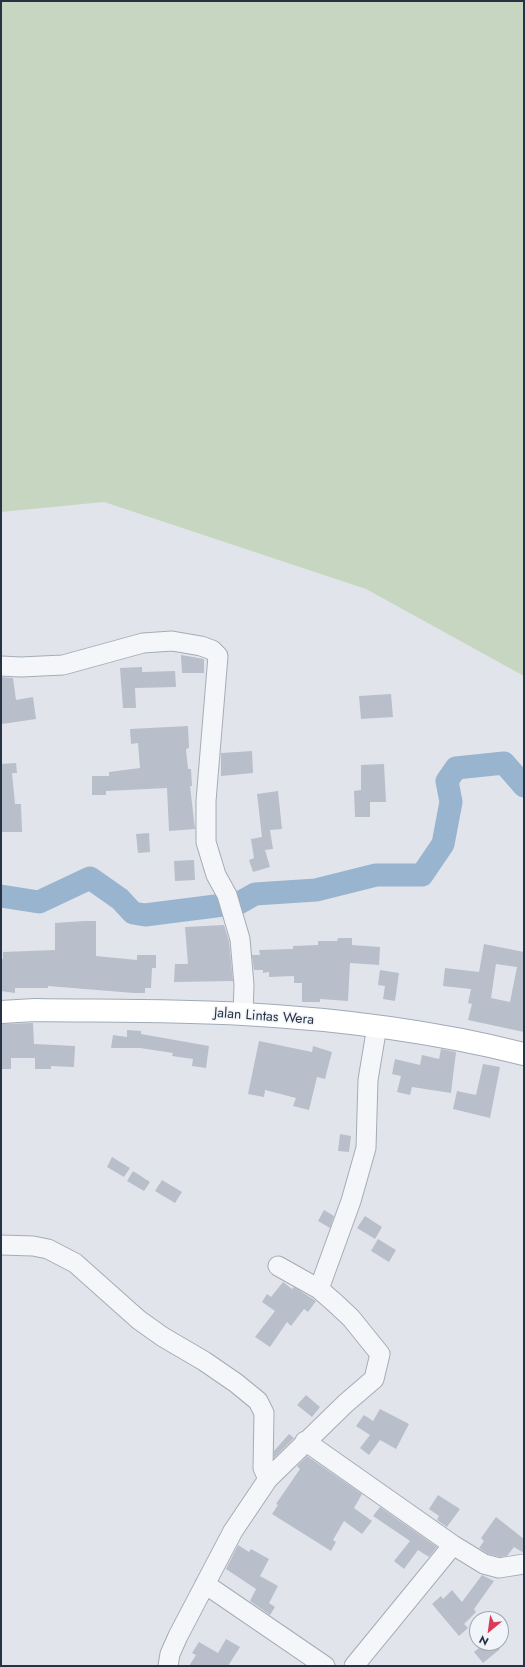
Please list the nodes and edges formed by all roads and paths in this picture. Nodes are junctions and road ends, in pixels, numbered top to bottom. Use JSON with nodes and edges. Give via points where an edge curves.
{"nodes":[{"id":1,"x":1,"y":666,"type":"edge"},
{"id":2,"x":1,"y":1012,"type":"edge"},
{"id":3,"x":243,"y":1014,"type":"junction"},
{"id":4,"x":377,"y":1026,"type":"junction"},
{"id":5,"x":524,"y":1054,"type":"edge"},
{"id":6,"x":1,"y":1245,"type":"edge"},
{"id":7,"x":278,"y":1266,"type":"dead end"},
{"id":8,"x":319,"y":1289,"type":"junction"},
{"id":9,"x":305,"y":1442,"type":"junction"},
{"id":10,"x":268,"y":1479,"type":"junction"},
{"id":11,"x":453,"y":1545,"type":"junction"},
{"id":12,"x":524,"y":1564,"type":"edge"},
{"id":13,"x":205,"y":1584,"type":"junction"},
{"id":14,"x":168,"y":1666,"type":"edge"},
{"id":15,"x":325,"y":1666,"type":"edge"},
{"id":16,"x":354,"y":1666,"type":"edge"}],
"edges":[{"from":1,"to":3,"type":"street","via":[[21,668],[63,665],[142,643],[172,641],[201,646],[212,650],[218,656],[206,801],[206,842],[216,875],[227,895],[240,939]]},
{"from":2,"to":3,"type":"main road","name":"Jalan Lintas Wera","via":[[35,1010]]},
{"from":3,"to":4,"type":"main road","name":"Jalan Lintas Wera"},
{"from":4,"to":5,"type":"main road","name":"Jalan Lintas Wera","via":[[493,1046]]},
{"from":4,"to":8,"type":"street","via":[[368,1080],[366,1148],[352,1201]]},
{"from":6,"to":10,"type":"street","via":[[48,1249],[75,1263],[139,1320],[204,1361],[258,1401],[264,1413],[263,1468]]},
{"from":7,"to":8,"type":"street"},
{"from":8,"to":9,"type":"street","via":[[351,1318],[380,1354],[374,1379]]},
{"from":9,"to":10,"type":"street"},
{"from":9,"to":11,"type":"street"},
{"from":10,"to":13,"type":"street","via":[[233,1531]]},
{"from":11,"to":12,"type":"street","via":[[491,1567]]},
{"from":11,"to":16,"type":"street"},
{"from":13,"to":14,"type":"street","via":[[178,1636]]},
{"from":13,"to":15,"type":"street"}]}
